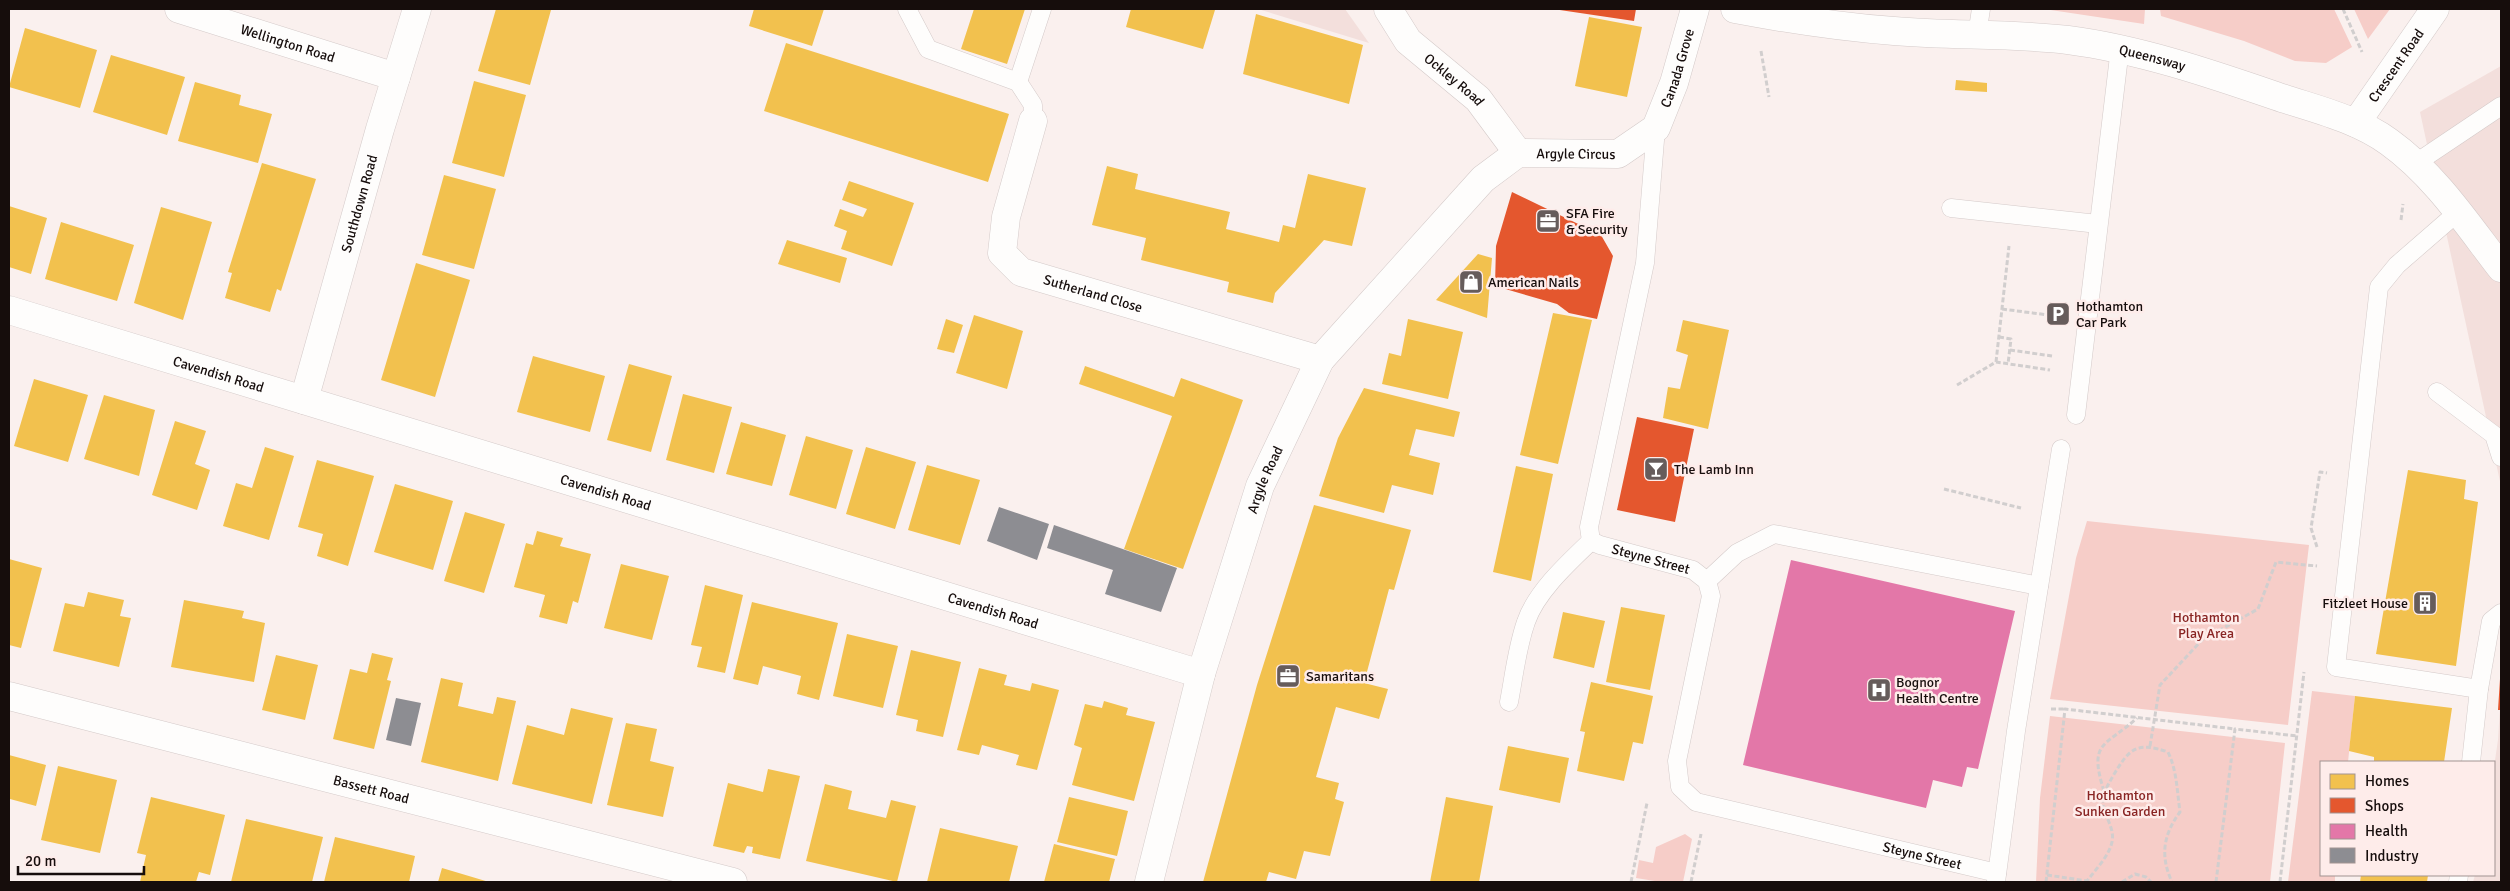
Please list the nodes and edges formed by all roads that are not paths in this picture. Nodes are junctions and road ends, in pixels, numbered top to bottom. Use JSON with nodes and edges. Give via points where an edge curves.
{"nodes":[{"id":1,"x":179,"y":9,"type":"edge"},
{"id":2,"x":417,"y":9,"type":"edge"},
{"id":3,"x":907,"y":9,"type":"edge"},
{"id":4,"x":1042,"y":9,"type":"edge"},
{"id":5,"x":1388,"y":9,"type":"edge"},
{"id":6,"x":1695,"y":9,"type":"edge"},
{"id":7,"x":1735,"y":9,"type":"edge"},
{"id":8,"x":1981,"y":9,"type":"edge"},
{"id":9,"x":2435,"y":9,"type":"edge"},
{"id":10,"x":1977,"y":35,"type":"junction"},
{"id":11,"x":2120,"y":48,"type":"junction"},
{"id":12,"x":396,"y":77,"type":"junction"},
{"id":13,"x":1018,"y":82,"type":"junction"},
{"id":14,"x":2501,"y":106,"type":"edge"},
{"id":15,"x":1033,"y":121,"type":"joint"},
{"id":16,"x":2356,"y":123,"type":"junction"},
{"id":17,"x":1656,"y":128,"type":"junction"},
{"id":18,"x":1518,"y":153,"type":"junction"},
{"id":19,"x":2416,"y":163,"type":"junction"},
{"id":20,"x":1951,"y":208,"type":"dead end"},
{"id":21,"x":2458,"y":212,"type":"junction"},
{"id":22,"x":2098,"y":224,"type":"junction"},
{"id":23,"x":2501,"y":268,"type":"edge"},
{"id":24,"x":9,"y":310,"type":"edge"},
{"id":25,"x":1320,"y":360,"type":"junction"},
{"id":26,"x":2437,"y":392,"type":"dead end"},
{"id":27,"x":304,"y":400,"type":"junction"},
{"id":28,"x":2076,"y":415,"type":"dead end"},
{"id":29,"x":2061,"y":449,"type":"dead end"},
{"id":30,"x":2501,"y":457,"type":"edge"},
{"id":31,"x":1591,"y":541,"type":"junction"},
{"id":32,"x":1707,"y":581,"type":"junction"},
{"id":33,"x":2040,"y":586,"type":"junction"},
{"id":34,"x":2501,"y":614,"type":"edge"},
{"id":35,"x":1201,"y":674,"type":"junction"},
{"id":36,"x":2479,"y":688,"type":"junction"},
{"id":37,"x":9,"y":696,"type":"edge"},
{"id":38,"x":1509,"y":702,"type":"dead end"},
{"id":39,"x":2471,"y":761,"type":"edge"},
{"id":40,"x":1996,"y":878,"type":"edge"},
{"id":41,"x":733,"y":882,"type":"edge"},
{"id":42,"x":1149,"y":882,"type":"edge"}],
"edges":[{"from":1,"to":12,"type":"street","name":"Wellington Road"},
{"from":2,"to":12,"type":"street","name":"Southdown Road"},
{"from":3,"to":13,"type":"lane","via":[[928,49]]},
{"from":4,"to":13,"type":"lane"},
{"from":5,"to":18,"type":"street","name":"Ockley Road","via":[[1408,41],[1478,99]]},
{"from":6,"to":17,"type":"street","name":"Canada Grove","via":[[1674,83]]},
{"from":7,"to":10,"type":"street","name":"Queensway","via":[[1894,31]]},
{"from":8,"to":10,"type":"lane"},
{"from":9,"to":16,"type":"street","name":"Crescent Road"},
{"from":10,"to":11,"type":"street","name":"Queensway","via":[[2066,40]]},
{"from":11,"to":16,"type":"street","name":"Queensway","via":[[2239,83]]},
{"from":11,"to":22,"type":"lane"},
{"from":12,"to":27,"type":"street","name":"Southdown Road"},
{"from":13,"to":15,"type":"lane","via":[[1033,105]]},
{"from":14,"to":19,"type":"lane"},
{"from":15,"to":25,"type":"street","name":"Sutherland Close","via":[[1006,217],[1002,252],[1020,272]]},
{"from":16,"to":19,"type":"street","name":"Queensway","via":[[2388,141]]},
{"from":17,"to":18,"type":"street","name":"Argyle Circus","via":[[1618,154]]},
{"from":17,"to":31,"type":"lane","via":[[1645,263],[1590,527]]},
{"from":18,"to":25,"type":"street","name":"Argyle Road","via":[[1483,179]]},
{"from":19,"to":21,"type":"street","name":"Queensway"},
{"from":20,"to":22,"type":"lane"},
{"from":21,"to":23,"type":"street","name":"Queensway"},
{"from":21,"to":36,"type":"lane","via":[[2397,265],[2379,287],[2336,667]]},
{"from":22,"to":28,"type":"lane"},
{"from":24,"to":27,"type":"street","name":"Cavendish Road"},
{"from":25,"to":35,"type":"street","name":"Argyle Road","via":[[1260,486]]},
{"from":26,"to":30,"type":"lane","via":[[2494,435]]},
{"from":27,"to":35,"type":"street","name":"Cavendish Road"},
{"from":29,"to":33,"type":"lane","name":"Steyne Street"},
{"from":31,"to":32,"type":"lane","name":"Steyne Street","via":[[1693,570]]},
{"from":31,"to":38,"type":"lane","via":[[1545,589],[1526,621]]},
{"from":32,"to":33,"type":"lane","via":[[1737,553],[1774,534]]},
{"from":32,"to":40,"type":"lane","name":"Steyne Street","via":[[1710,596],[1677,761],[1680,787],[1696,802]]},
{"from":33,"to":40,"type":"lane","name":"Steyne Street"},
{"from":34,"to":36,"type":"lane","via":[[2492,621]]},
{"from":35,"to":42,"type":"street","name":"Argyle Road"},
{"from":36,"to":39,"type":"lane"},
{"from":37,"to":41,"type":"street","name":"Bassett Road"}]}
